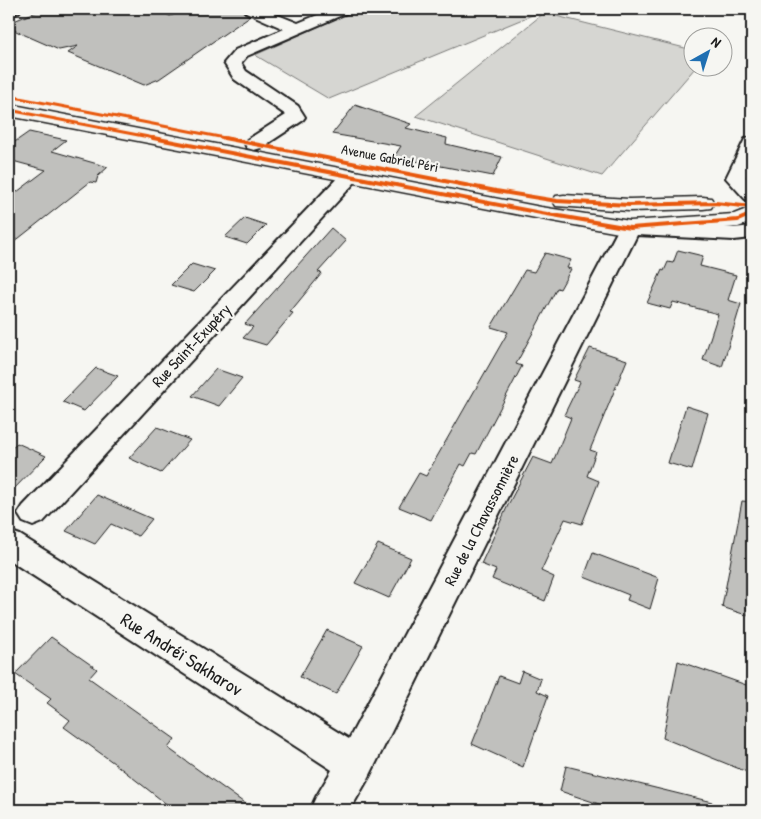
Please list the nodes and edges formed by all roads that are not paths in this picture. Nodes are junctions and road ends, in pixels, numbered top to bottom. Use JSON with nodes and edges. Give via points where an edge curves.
{"nodes":[{"id":1,"x":14,"y":9,"type":"edge"},
{"id":2,"x":251,"y":9,"type":"edge"},
{"id":3,"x":344,"y":9,"type":"edge"},
{"id":4,"x":9,"y":11,"type":"edge"},
{"id":5,"x":298,"y":29,"type":"junction"},
{"id":6,"x":15,"y":98,"type":"edge"},
{"id":7,"x":9,"y":110,"type":"edge"},
{"id":8,"x":752,"y":143,"type":"edge"},
{"id":9,"x":254,"y":144,"type":"junction"},
{"id":10,"x":350,"y":176,"type":"junction"},
{"id":11,"x":752,"y":195,"type":"edge"},
{"id":12,"x":752,"y":207,"type":"edge"},
{"id":13,"x":752,"y":214,"type":"edge"},
{"id":14,"x":630,"y":228,"type":"junction"},
{"id":15,"x":752,"y":232,"type":"edge"},
{"id":16,"x":33,"y":514,"type":"dead end"},
{"id":17,"x":9,"y":544,"type":"edge"},
{"id":18,"x":356,"y":764,"type":"junction"},
{"id":19,"x":329,"y":810,"type":"edge"}],
"edges":[{"from":1,"to":4,"type":"street"},
{"from":2,"to":5,"type":"street"},
{"from":3,"to":5,"type":"street"},
{"from":5,"to":9,"type":"street","via":[[241,53],[232,63],[240,75],[296,116]]},
{"from":6,"to":9,"type":"main road","name":"Avenue Gabriel Péri"},
{"from":7,"to":10,"type":"main road","name":"Avenue Gabriel Péri"},
{"from":8,"to":11,"type":"street","via":[[736,178]]},
{"from":9,"to":12,"type":"main road","name":"Avenue Gabriel Péri","via":[[557,200],[629,205],[715,203]]},
{"from":10,"to":14,"type":"main road","name":"Avenue Gabriel Péri"},
{"from":10,"to":16,"type":"street","name":"Rue Saint-Exupéry"},
{"from":13,"to":14,"type":"main road","name":"Avenue Gabriel Péri","via":[[738,220]]},
{"from":14,"to":15,"type":"street","via":[[734,234]]},
{"from":14,"to":18,"type":"street","name":"Rue de la Chavassonnière"},
{"from":17,"to":18,"type":"street","name":"Rue Andréï Sakharov"},
{"from":18,"to":19,"type":"street","name":"Rue de la Chavassonnière"}]}
